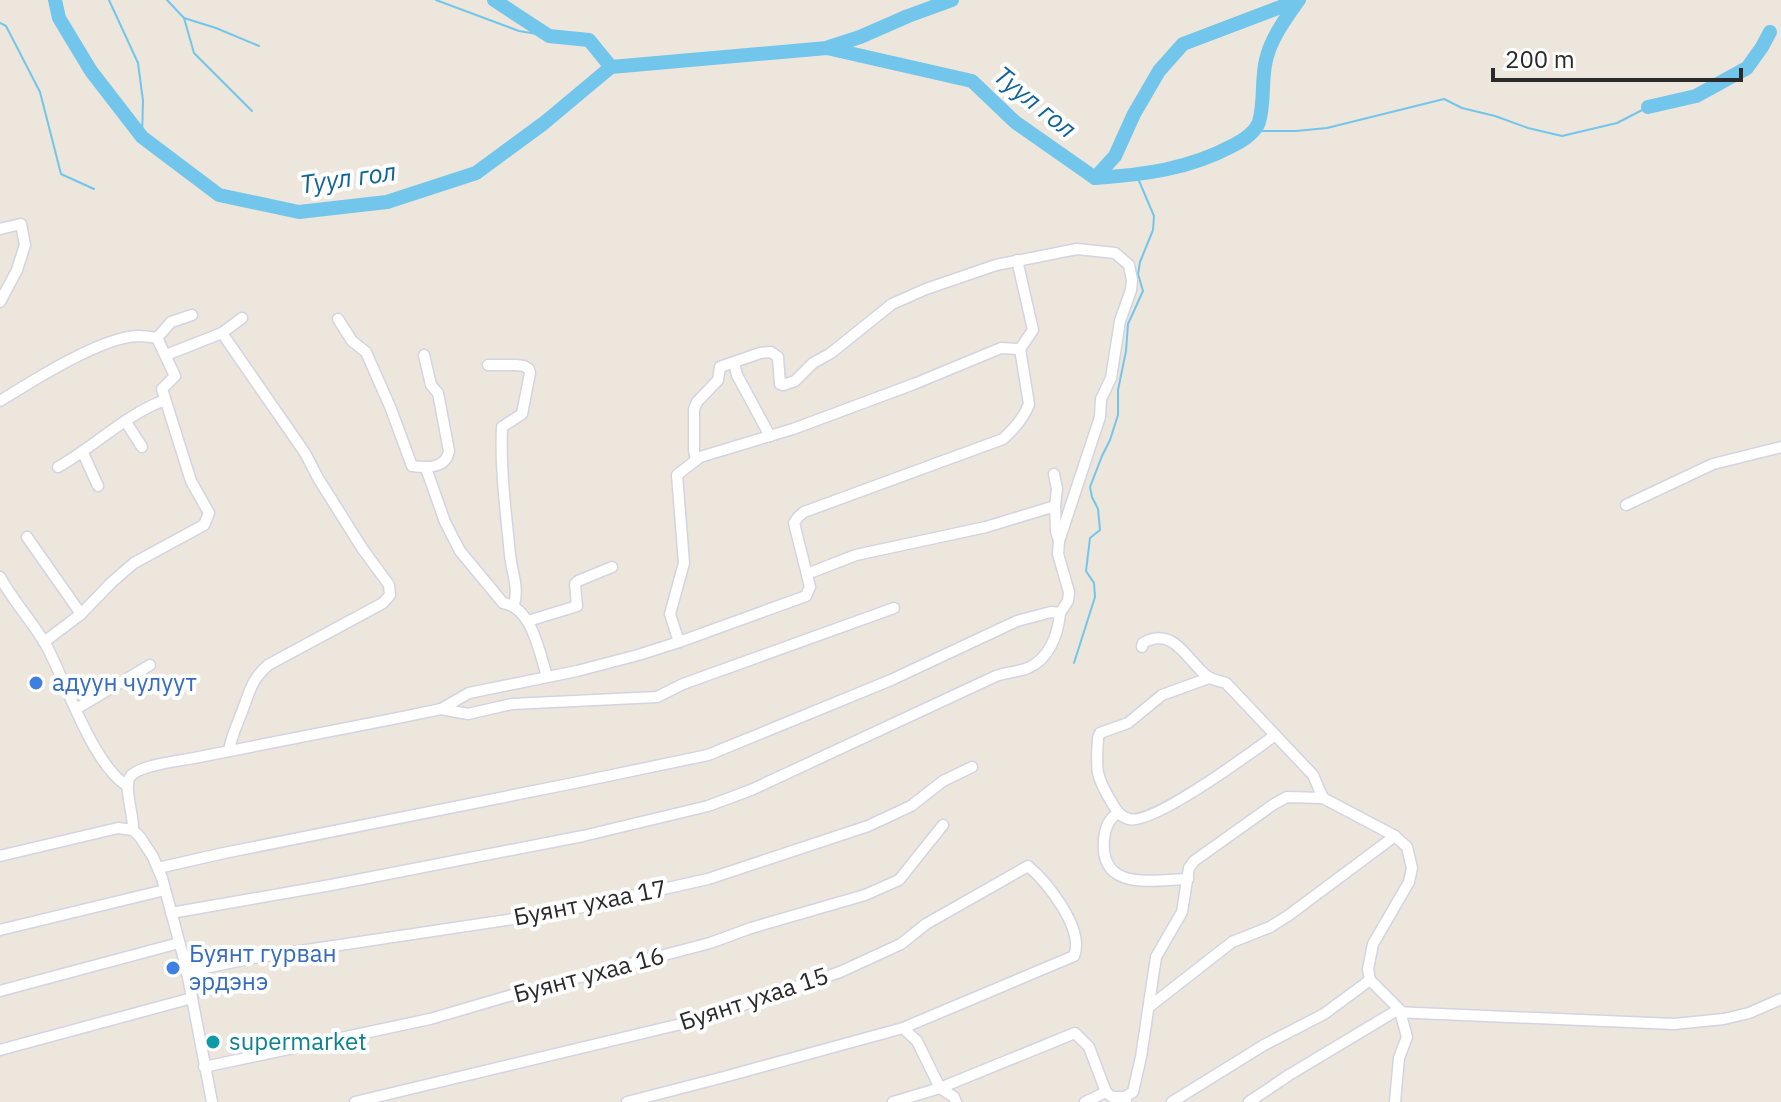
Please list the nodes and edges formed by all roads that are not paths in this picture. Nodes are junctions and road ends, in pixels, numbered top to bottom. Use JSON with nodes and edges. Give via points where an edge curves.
{"nodes":[{"id":1,"x":0,"y":229,"type":"edge"},
{"id":2,"x":1017,"y":260,"type":"junction"},
{"id":3,"x":0,"y":302,"type":"edge"},
{"id":4,"x":192,"y":315,"type":"dead end"},
{"id":5,"x":242,"y":318,"type":"dead end"},
{"id":6,"x":338,"y":319,"type":"dead end"},
{"id":7,"x":222,"y":333,"type":"junction"},
{"id":8,"x":157,"y":338,"type":"junction"},
{"id":9,"x":1020,"y":349,"type":"junction"},
{"id":10,"x":166,"y":355,"type":"junction"},
{"id":11,"x":424,"y":355,"type":"dead end"},
{"id":12,"x":734,"y":363,"type":"junction"},
{"id":13,"x":488,"y":365,"type":"dead end"},
{"id":14,"x":165,"y":400,"type":"junction"},
{"id":15,"x":0,"y":401,"type":"edge"},
{"id":16,"x":126,"y":422,"type":"junction"},
{"id":17,"x":770,"y":436,"type":"junction"},
{"id":18,"x":142,"y":447,"type":"dead end"},
{"id":19,"x":1781,"y":447,"type":"edge"},
{"id":20,"x":83,"y":453,"type":"junction"},
{"id":21,"x":696,"y":460,"type":"junction"},
{"id":22,"x":58,"y":467,"type":"dead end"},
{"id":23,"x":426,"y":468,"type":"junction"},
{"id":24,"x":1054,"y":474,"type":"dead end"},
{"id":25,"x":98,"y":486,"type":"dead end"},
{"id":26,"x":1626,"y":505,"type":"dead end"},
{"id":27,"x":1055,"y":506,"type":"junction"},
{"id":28,"x":27,"y":537,"type":"dead end"},
{"id":29,"x":1059,"y":541,"type":"junction"},
{"id":30,"x":612,"y":567,"type":"dead end"},
{"id":31,"x":807,"y":574,"type":"junction"},
{"id":32,"x":0,"y":580,"type":"edge"},
{"id":33,"x":514,"y":605,"type":"junction"},
{"id":34,"x":894,"y":608,"type":"dead end"},
{"id":35,"x":1060,"y":613,"type":"junction"},
{"id":36,"x":81,"y":614,"type":"junction"},
{"id":37,"x":528,"y":621,"type":"junction"},
{"id":38,"x":44,"y":642,"type":"junction"},
{"id":39,"x":679,"y":642,"type":"junction"},
{"id":40,"x":1142,"y":647,"type":"dead end"},
{"id":41,"x":150,"y":665,"type":"dead end"},
{"id":42,"x":547,"y":676,"type":"junction"},
{"id":43,"x":1209,"y":678,"type":"junction"},
{"id":44,"x":76,"y":709,"type":"junction"},
{"id":45,"x":441,"y":709,"type":"junction"},
{"id":46,"x":1274,"y":736,"type":"junction"},
{"id":47,"x":229,"y":751,"type":"junction"},
{"id":48,"x":972,"y":767,"type":"dead end"},
{"id":49,"x":126,"y":785,"type":"junction"},
{"id":50,"x":1323,"y":798,"type":"junction"},
{"id":51,"x":1118,"y":813,"type":"junction"},
{"id":52,"x":943,"y":825,"type":"dead end"},
{"id":53,"x":133,"y":830,"type":"junction"},
{"id":54,"x":1395,"y":836,"type":"junction"},
{"id":55,"x":0,"y":856,"type":"edge"},
{"id":56,"x":158,"y":868,"type":"junction"},
{"id":57,"x":1188,"y":879,"type":"junction"},
{"id":58,"x":165,"y":890,"type":"junction"},
{"id":59,"x":171,"y":913,"type":"junction"},
{"id":60,"x":0,"y":930,"type":"edge"},
{"id":61,"x":179,"y":943,"type":"junction"},
{"id":62,"x":186,"y":972,"type":"junction"},
{"id":63,"x":1370,"y":980,"type":"junction"},
{"id":64,"x":0,"y":991,"type":"edge"},
{"id":65,"x":192,"y":998,"type":"junction"},
{"id":66,"x":1781,"y":999,"type":"edge"},
{"id":67,"x":1149,"y":1007,"type":"junction"},
{"id":68,"x":1402,"y":1012,"type":"junction"},
{"id":69,"x":903,"y":1028,"type":"junction"},
{"id":70,"x":0,"y":1050,"type":"edge"},
{"id":71,"x":204,"y":1067,"type":"junction"},
{"id":72,"x":940,"y":1088,"type":"junction"},
{"id":73,"x":1106,"y":1092,"type":"junction"},
{"id":74,"x":1125,"y":1099,"type":"edge"},
{"id":75,"x":212,"y":1102,"type":"edge"},
{"id":76,"x":355,"y":1102,"type":"edge"},
{"id":77,"x":627,"y":1102,"type":"edge"},
{"id":78,"x":893,"y":1102,"type":"edge"},
{"id":79,"x":956,"y":1102,"type":"edge"},
{"id":80,"x":1085,"y":1102,"type":"edge"},
{"id":81,"x":1172,"y":1102,"type":"edge"},
{"id":82,"x":1249,"y":1102,"type":"edge"},
{"id":83,"x":1395,"y":1102,"type":"edge"}],
"edges":[{"from":1,"to":3,"type":"street","via":[[21,224],[25,245]]},
{"from":2,"to":9,"type":"street","via":[[1033,330]]},
{"from":2,"to":12,"type":"street","via":[[892,304],[795,381],[780,384],[778,357],[771,352]]},
{"from":2,"to":29,"type":"street","via":[[1077,249],[1115,253],[1129,265],[1132,280],[1111,378]]},
{"from":4,"to":8,"type":"street","via":[[171,322]]},
{"from":5,"to":7,"type":"street"},
{"from":6,"to":23,"type":"street","via":[[366,352],[412,466]]},
{"from":7,"to":10,"type":"street"},
{"from":7,"to":47,"type":"street","via":[[305,453],[389,585],[390,595],[268,665],[249,689]]},
{"from":8,"to":10,"type":"street"},
{"from":8,"to":15,"type":"street","via":[[113,341]]},
{"from":9,"to":17,"type":"street","via":[[1001,348]]},
{"from":9,"to":31,"type":"street","via":[[1029,404],[1014,430],[1003,439],[804,512],[794,523]]},
{"from":10,"to":14,"type":"street","via":[[175,376],[162,389]]},
{"from":11,"to":23,"type":"street","via":[[449,451],[444,463]]},
{"from":12,"to":17,"type":"street"},
{"from":12,"to":21,"type":"street","via":[[720,367],[718,380],[694,409]]},
{"from":13,"to":33,"type":"street","via":[[524,366],[530,373],[522,414],[502,427],[500,461],[517,594]]},
{"from":14,"to":16,"type":"street"},
{"from":14,"to":36,"type":"street","via":[[191,481],[209,513],[204,525],[134,563]]},
{"from":16,"to":18,"type":"street"},
{"from":16,"to":20,"type":"street"},
{"from":17,"to":21,"type":"street"},
{"from":19,"to":26,"type":"street","via":[[1713,464]]},
{"from":20,"to":22,"type":"street"},
{"from":20,"to":25,"type":"street"},
{"from":21,"to":39,"type":"street","via":[[677,475],[684,563],[670,614]]},
{"from":23,"to":33,"type":"street","via":[[460,551],[504,603]]},
{"from":24,"to":27,"type":"street"},
{"from":27,"to":29,"type":"street"},
{"from":27,"to":31,"type":"street","via":[[856,555]]},
{"from":28,"to":36,"type":"street"},
{"from":29,"to":35,"type":"street","via":[[1069,592]]},
{"from":30,"to":37,"type":"street","via":[[575,584],[577,606]]},
{"from":31,"to":39,"type":"street","via":[[806,596]]},
{"from":32,"to":38,"type":"street"},
{"from":33,"to":37,"type":"street"},
{"from":34,"to":45,"type":"street","via":[[657,697],[512,704],[468,714]]},
{"from":35,"to":56,"type":"street","via":[[1017,621],[708,755]]},
{"from":35,"to":59,"type":"street","via":[[1049,651],[1038,663],[996,676],[708,806],[583,836]]},
{"from":36,"to":38,"type":"street"},
{"from":37,"to":42,"type":"street"},
{"from":38,"to":44,"type":"street"},
{"from":39,"to":42,"type":"street"},
{"from":40,"to":43,"type":"street","via":[[1151,639],[1177,644]]},
{"from":41,"to":44,"type":"street"},
{"from":42,"to":45,"type":"street","via":[[469,693]]},
{"from":43,"to":46,"type":"street","via":[[1226,683]]},
{"from":43,"to":51,"type":"street","via":[[1162,695],[1128,723],[1100,733],[1097,774]]},
{"from":44,"to":49,"type":"street","via":[[111,773]]},
{"from":45,"to":47,"type":"street"},
{"from":46,"to":50,"type":"street","via":[[1313,775]]},
{"from":46,"to":51,"type":"street","via":[[1146,818],[1130,820]]},
{"from":47,"to":49,"type":"street","via":[[145,768]]},
{"from":48,"to":62,"type":"street","name":"Буянт ухаа 17","via":[[868,826],[708,879],[560,912]]},
{"from":49,"to":53,"type":"street"},
{"from":50,"to":54,"type":"street"},
{"from":50,"to":57,"type":"street","via":[[1287,797],[1274,804],[1194,861]]},
{"from":51,"to":57,"type":"street","via":[[1105,828],[1103,854],[1117,876],[1131,881]]},
{"from":52,"to":71,"type":"street","name":"Буянт ухаа 16","via":[[899,880],[865,895],[430,1019]]},
{"from":53,"to":55,"type":"street","via":[[118,828]]},
{"from":53,"to":56,"type":"street"},
{"from":54,"to":63,"type":"street","via":[[1407,847],[1412,868],[1373,944]]},
{"from":54,"to":67,"type":"street","via":[[1289,915],[1232,942]]},
{"from":56,"to":58,"type":"street"},
{"from":57,"to":67,"type":"street","via":[[1182,912],[1156,957]]},
{"from":58,"to":59,"type":"street"},
{"from":58,"to":60,"type":"street"},
{"from":59,"to":61,"type":"street"},
{"from":61,"to":62,"type":"street"},
{"from":61,"to":64,"type":"street"},
{"from":62,"to":65,"type":"street"},
{"from":63,"to":68,"type":"street"},
{"from":63,"to":81,"type":"street","via":[[1324,1014]]},
{"from":65,"to":70,"type":"street"},
{"from":65,"to":71,"type":"street"},
{"from":66,"to":68,"type":"street","via":[[1724,1019],[1674,1024]]},
{"from":67,"to":74,"type":"street","via":[[1133,1092]]},
{"from":68,"to":82,"type":"street","via":[[1394,1012]]},
{"from":68,"to":83,"type":"street","via":[[1407,1037],[1399,1058]]},
{"from":69,"to":72,"type":"street","via":[[917,1041]]},
{"from":69,"to":76,"type":"street","name":"Буянт ухаа 15","via":[[1074,956],[1078,948],[1069,918],[1028,866],[901,944],[840,972],[702,1019]]},
{"from":69,"to":77,"type":"street"},
{"from":71,"to":75,"type":"street"},
{"from":72,"to":73,"type":"street","via":[[1075,1033],[1089,1047]]},
{"from":72,"to":78,"type":"street"},
{"from":72,"to":79,"type":"street"},
{"from":73,"to":74,"type":"street"},
{"from":73,"to":80,"type":"street"}]}
